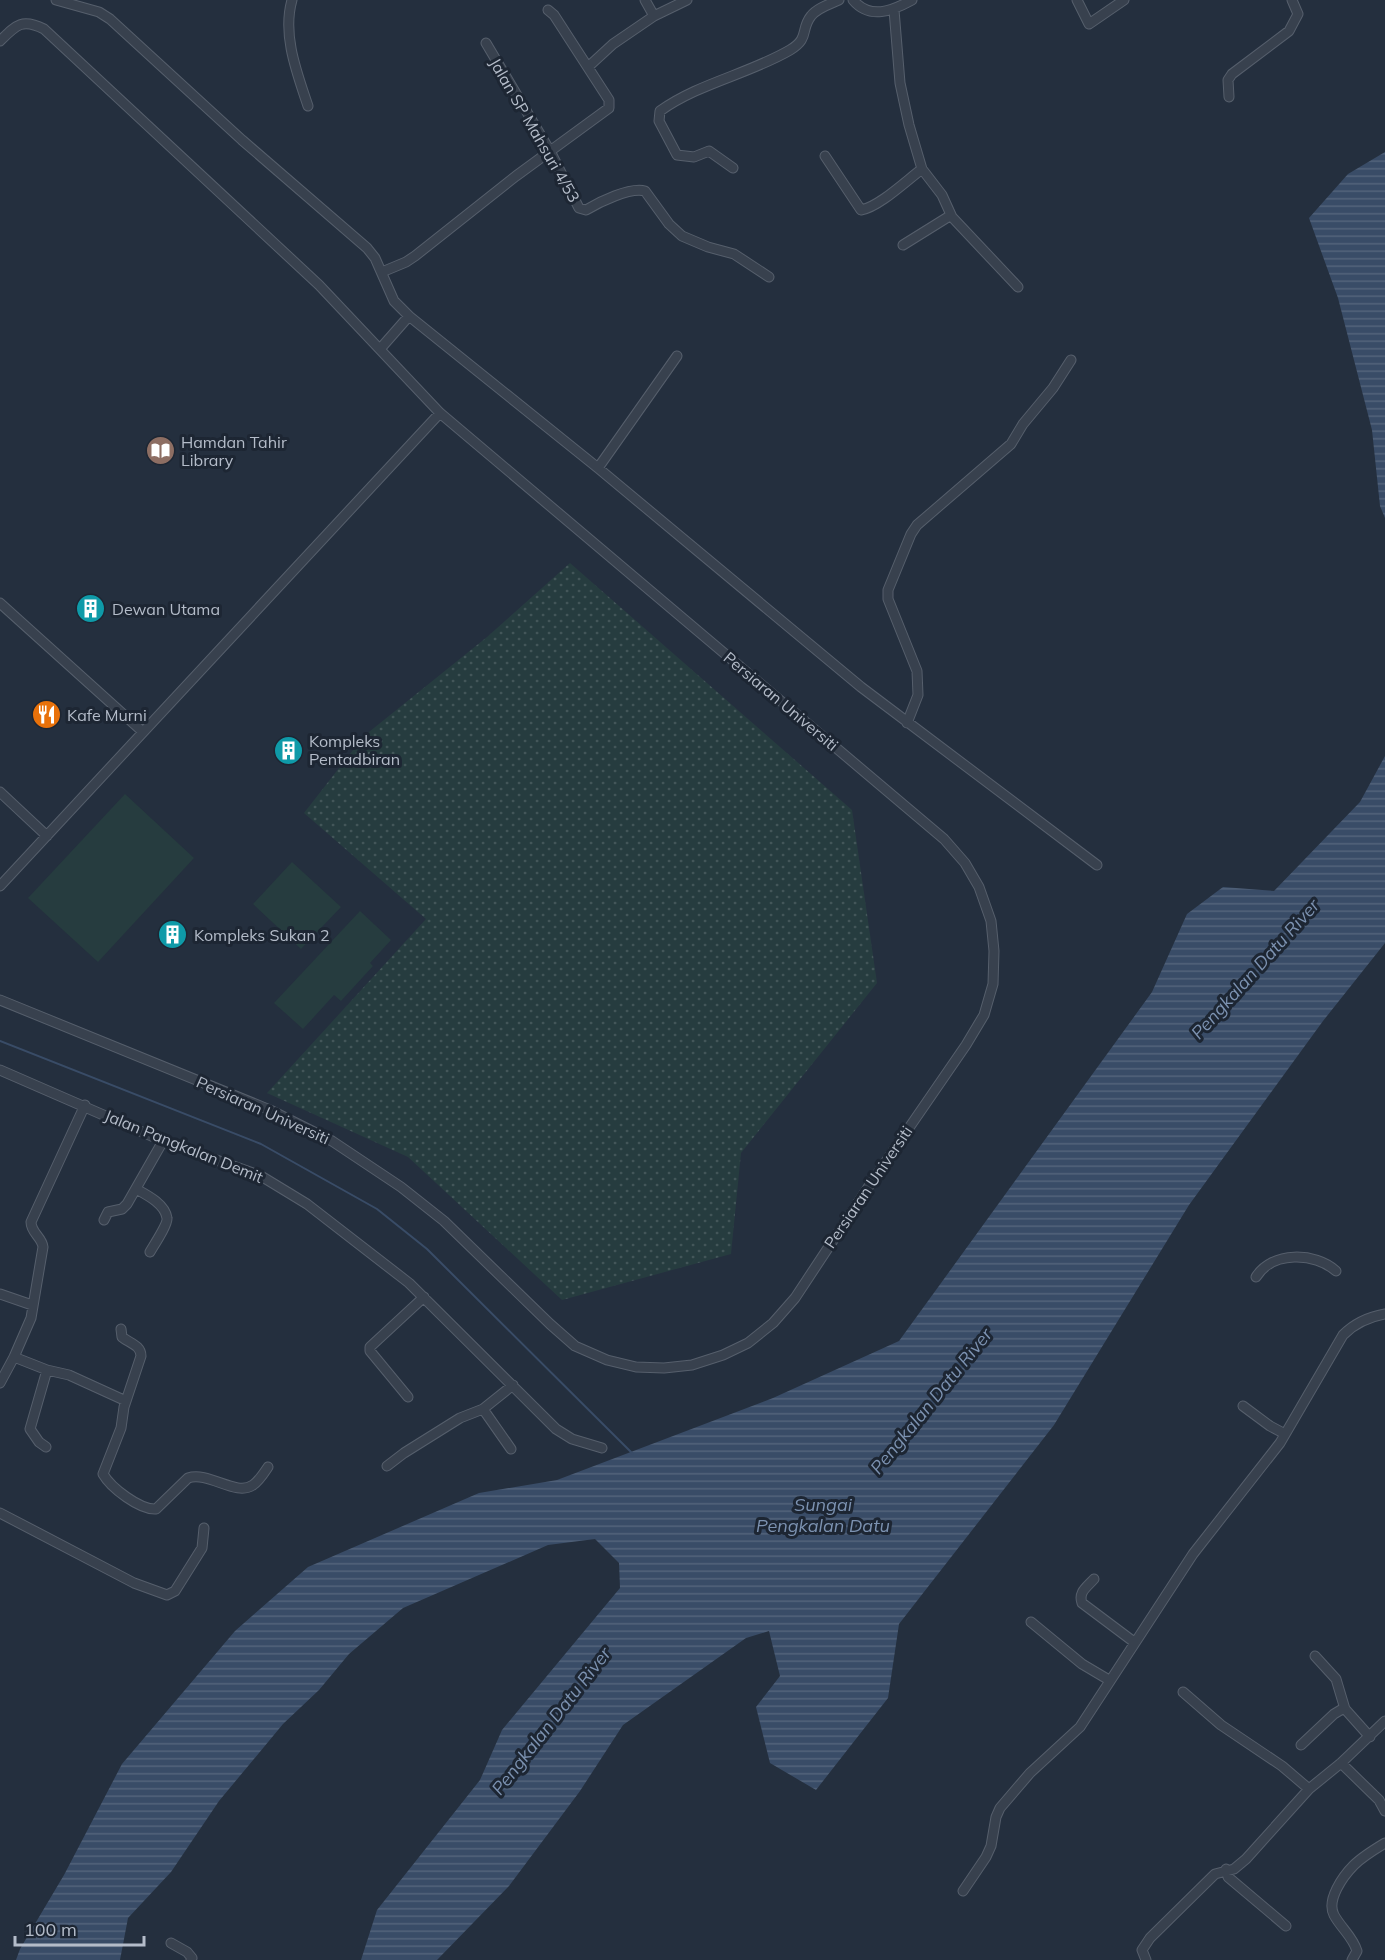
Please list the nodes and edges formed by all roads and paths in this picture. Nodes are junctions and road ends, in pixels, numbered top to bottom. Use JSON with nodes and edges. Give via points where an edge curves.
{"nodes":[{"id":1,"x":57,"y":0,"type":"edge"},
{"id":2,"x":292,"y":0,"type":"edge"},
{"id":3,"x":645,"y":0,"type":"edge"},
{"id":4,"x":687,"y":0,"type":"edge"},
{"id":5,"x":839,"y":0,"type":"edge"},
{"id":6,"x":853,"y":0,"type":"edge"},
{"id":7,"x":912,"y":0,"type":"edge"},
{"id":8,"x":1077,"y":0,"type":"edge"},
{"id":9,"x":1124,"y":0,"type":"edge"},
{"id":10,"x":1292,"y":0,"type":"edge"},
{"id":11,"x":548,"y":10,"type":"dead end"},
{"id":12,"x":894,"y":10,"type":"junction"},
{"id":13,"x":654,"y":16,"type":"junction"},
{"id":14,"x":0,"y":41,"type":"edge"},
{"id":15,"x":486,"y":44,"type":"dead end"},
{"id":16,"x":588,"y":67,"type":"junction"},
{"id":17,"x":1229,"y":97,"type":"dead end"},
{"id":18,"x":308,"y":106,"type":"dead end"},
{"id":19,"x":550,"y":151,"type":"junction"},
{"id":20,"x":825,"y":156,"type":"dead end"},
{"id":21,"x":733,"y":168,"type":"dead end"},
{"id":22,"x":922,"y":169,"type":"junction"},
{"id":23,"x":952,"y":217,"type":"junction"},
{"id":24,"x":903,"y":245,"type":"dead end"},
{"id":25,"x":382,"y":272,"type":"junction"},
{"id":26,"x":769,"y":277,"type":"dead end"},
{"id":27,"x":1018,"y":287,"type":"dead end"},
{"id":28,"x":409,"y":316,"type":"junction"},
{"id":29,"x":380,"y":349,"type":"junction"},
{"id":30,"x":677,"y":357,"type":"dead end"},
{"id":31,"x":1071,"y":360,"type":"dead end"},
{"id":32,"x":440,"y":413,"type":"junction"},
{"id":33,"x":598,"y":468,"type":"junction"},
{"id":34,"x":0,"y":603,"type":"edge"},
{"id":35,"x":907,"y":723,"type":"junction"},
{"id":36,"x":143,"y":732,"type":"junction"},
{"id":37,"x":0,"y":792,"type":"edge"},
{"id":38,"x":46,"y":836,"type":"junction"},
{"id":39,"x":1097,"y":865,"type":"dead end"},
{"id":40,"x":0,"y":886,"type":"edge"},
{"id":41,"x":0,"y":1000,"type":"edge"},
{"id":42,"x":3,"y":1071,"type":"edge"},
{"id":43,"x":0,"y":1082,"type":"edge"},
{"id":44,"x":85,"y":1105,"type":"junction"},
{"id":45,"x":163,"y":1141,"type":"junction"},
{"id":46,"x":136,"y":1189,"type":"junction"},
{"id":47,"x":104,"y":1220,"type":"dead end"},
{"id":48,"x":150,"y":1252,"type":"dead end"},
{"id":49,"x":1336,"y":1271,"type":"dead end"},
{"id":50,"x":1256,"y":1277,"type":"dead end"},
{"id":51,"x":0,"y":1293,"type":"edge"},
{"id":52,"x":424,"y":1297,"type":"junction"},
{"id":53,"x":32,"y":1305,"type":"junction"},
{"id":54,"x":1385,"y":1314,"type":"edge"},
{"id":55,"x":121,"y":1329,"type":"dead end"},
{"id":56,"x":14,"y":1357,"type":"junction"},
{"id":57,"x":47,"y":1370,"type":"junction"},
{"id":58,"x":0,"y":1383,"type":"edge"},
{"id":59,"x":513,"y":1385,"type":"junction"},
{"id":60,"x":408,"y":1397,"type":"dead end"},
{"id":61,"x":126,"y":1401,"type":"junction"},
{"id":62,"x":1243,"y":1406,"type":"dead end"},
{"id":63,"x":483,"y":1409,"type":"junction"},
{"id":64,"x":1285,"y":1434,"type":"junction"},
{"id":65,"x":46,"y":1447,"type":"dead end"},
{"id":66,"x":602,"y":1448,"type":"dead end"},
{"id":67,"x":511,"y":1449,"type":"dead end"},
{"id":68,"x":387,"y":1466,"type":"dead end"},
{"id":69,"x":268,"y":1467,"type":"dead end"},
{"id":70,"x":0,"y":1513,"type":"edge"},
{"id":71,"x":204,"y":1528,"type":"dead end"},
{"id":72,"x":1094,"y":1579,"type":"dead end"},
{"id":73,"x":1031,"y":1622,"type":"dead end"},
{"id":74,"x":1134,"y":1642,"type":"junction"},
{"id":75,"x":1315,"y":1656,"type":"dead end"},
{"id":76,"x":1109,"y":1680,"type":"junction"},
{"id":77,"x":1183,"y":1692,"type":"dead end"},
{"id":78,"x":1344,"y":1707,"type":"junction"},
{"id":79,"x":1385,"y":1721,"type":"edge"},
{"id":80,"x":1370,"y":1737,"type":"junction"},
{"id":81,"x":1300,"y":1745,"type":"dead end"},
{"id":82,"x":1341,"y":1763,"type":"junction"},
{"id":83,"x":1309,"y":1789,"type":"junction"},
{"id":84,"x":1385,"y":1811,"type":"edge"},
{"id":85,"x":1385,"y":1843,"type":"edge"},
{"id":86,"x":1226,"y":1869,"type":"junction"},
{"id":87,"x":963,"y":1891,"type":"dead end"},
{"id":88,"x":1286,"y":1926,"type":"dead end"},
{"id":89,"x":171,"y":1943,"type":"dead end"},
{"id":90,"x":191,"y":1960,"type":"edge"},
{"id":91,"x":1146,"y":1960,"type":"edge"},
{"id":92,"x":1352,"y":1960,"type":"edge"}],
"edges":[{"from":1,"to":25,"type":"street","via":[[110,19],[367,248]]},
{"from":2,"to":18,"type":"street","via":[[288,21],[295,68]]},
{"from":3,"to":13,"type":"street"},
{"from":4,"to":13,"type":"street"},
{"from":5,"to":21,"type":"street","via":[[813,14],[803,39],[793,48],[706,85],[660,111],[659,121],[677,155],[694,157],[712,152]]},
{"from":6,"to":12,"type":"street","via":[[865,11]]},
{"from":7,"to":12,"type":"street"},
{"from":8,"to":9,"type":"street","via":[[1089,24]]},
{"from":10,"to":17,"type":"street","via":[[1298,14],[1289,31],[1233,74],[1228,81]]},
{"from":11,"to":16,"type":"street"},
{"from":12,"to":22,"type":"street","via":[[900,83]]},
{"from":13,"to":16,"type":"street"},
{"from":14,"to":29,"type":"street","name":"Persiaran Universiti","via":[[20,23],[44,28],[319,285]]},
{"from":15,"to":19,"type":"street","name":"Jalan SP Mahsuri 4/53"},
{"from":16,"to":19,"type":"street","via":[[610,106]]},
{"from":19,"to":25,"type":"street","via":[[415,256]]},
{"from":19,"to":26,"type":"street","name":"Jalan SP Mahsuri 4/53","via":[[579,208],[586,210],[632,191],[645,191],[682,236],[734,254]]},
{"from":20,"to":22,"type":"street","via":[[861,210],[880,201]]},
{"from":22,"to":23,"type":"street","via":[[942,195]]},
{"from":23,"to":24,"type":"street"},
{"from":23,"to":27,"type":"street"},
{"from":25,"to":28,"type":"street","via":[[394,301]]},
{"from":28,"to":29,"type":"street"},
{"from":28,"to":33,"type":"street"},
{"from":29,"to":32,"type":"street","name":"Persiaran Universiti"},
{"from":30,"to":33,"type":"street"},
{"from":31,"to":35,"type":"street","via":[[1011,444],[911,534],[888,590],[888,599],[918,671],[918,695]]},
{"from":32,"to":36,"type":"street"},
{"from":32,"to":41,"type":"street","name":"Persiaran Universiti","via":[[944,838],[979,887],[991,921],[994,951],[993,984],[984,1015],[795,1298],[748,1343],[723,1355],[692,1365],[664,1368],[607,1360],[575,1346],[444,1221],[332,1141],[270,1110]]},
{"from":33,"to":35,"type":"street"},
{"from":34,"to":36,"type":"street"},
{"from":35,"to":39,"type":"street"},
{"from":36,"to":38,"type":"street"},
{"from":37,"to":38,"type":"street"},
{"from":38,"to":40,"type":"street"},
{"from":42,"to":43,"type":"street"},
{"from":42,"to":44,"type":"street","name":"Jalan Pangkalan Demit"},
{"from":44,"to":45,"type":"street","name":"Jalan Pangkalan Demit"},
{"from":44,"to":53,"type":"street","via":[[31,1222],[43,1247]]},
{"from":45,"to":46,"type":"street"},
{"from":45,"to":52,"type":"street","name":"Jalan Pangkalan Demit","via":[[261,1176],[307,1204]]},
{"from":46,"to":47,"type":"street","via":[[125,1207],[108,1212]]},
{"from":46,"to":48,"type":"street","via":[[150,1197],[167,1217]]},
{"from":49,"to":50,"type":"street","via":[[1322,1262],[1290,1258],[1268,1264]]},
{"from":51,"to":53,"type":"street"},
{"from":52,"to":59,"type":"street","name":"Jalan Pangkalan Demit"},
{"from":52,"to":60,"type":"street","via":[[370,1347]]},
{"from":53,"to":56,"type":"street","via":[[31,1318]]},
{"from":54,"to":64,"type":"street","via":[[1362,1320],[1343,1335]]},
{"from":55,"to":61,"type":"street","via":[[122,1337],[141,1351]]},
{"from":56,"to":57,"type":"street"},
{"from":56,"to":58,"type":"street"},
{"from":57,"to":61,"type":"street","via":[[69,1375]]},
{"from":57,"to":65,"type":"street","via":[[30,1429]]},
{"from":59,"to":63,"type":"street"},
{"from":59,"to":66,"type":"street","name":"Jalan Pangkalan Demit","via":[[556,1429],[572,1439]]},
{"from":61,"to":69,"type":"street","via":[[121,1428],[103,1474],[111,1486],[145,1508],[156,1509],[188,1478],[195,1476],[247,1488]]},
{"from":62,"to":64,"type":"street"},
{"from":63,"to":67,"type":"street"},
{"from":63,"to":68,"type":"street","via":[[460,1418]]},
{"from":64,"to":74,"type":"street","via":[[1192,1554]]},
{"from":70,"to":71,"type":"street","via":[[134,1583],[167,1595],[175,1591],[202,1548]]},
{"from":72,"to":74,"type":"street","via":[[1081,1593],[1082,1603]]},
{"from":73,"to":76,"type":"street","via":[[1082,1664]]},
{"from":74,"to":76,"type":"street"},
{"from":75,"to":78,"type":"street","via":[[1336,1679]]},
{"from":76,"to":87,"type":"street","via":[[1080,1727],[1030,1773],[1000,1808],[991,1846]]},
{"from":77,"to":83,"type":"street"},
{"from":78,"to":80,"type":"street"},
{"from":78,"to":81,"type":"street"},
{"from":79,"to":80,"type":"street"},
{"from":80,"to":82,"type":"street"},
{"from":82,"to":83,"type":"street"},
{"from":82,"to":84,"type":"street","via":[[1379,1800]]},
{"from":83,"to":86,"type":"street","via":[[1246,1859],[1234,1869]]},
{"from":85,"to":92,"type":"street","via":[[1354,1865],[1331,1903],[1333,1913],[1357,1951]]},
{"from":86,"to":88,"type":"street","via":[[1228,1877]]},
{"from":86,"to":91,"type":"street","via":[[1215,1874],[1150,1938],[1142,1950]]},
{"from":89,"to":90,"type":"street","via":[[187,1952]]}]}
